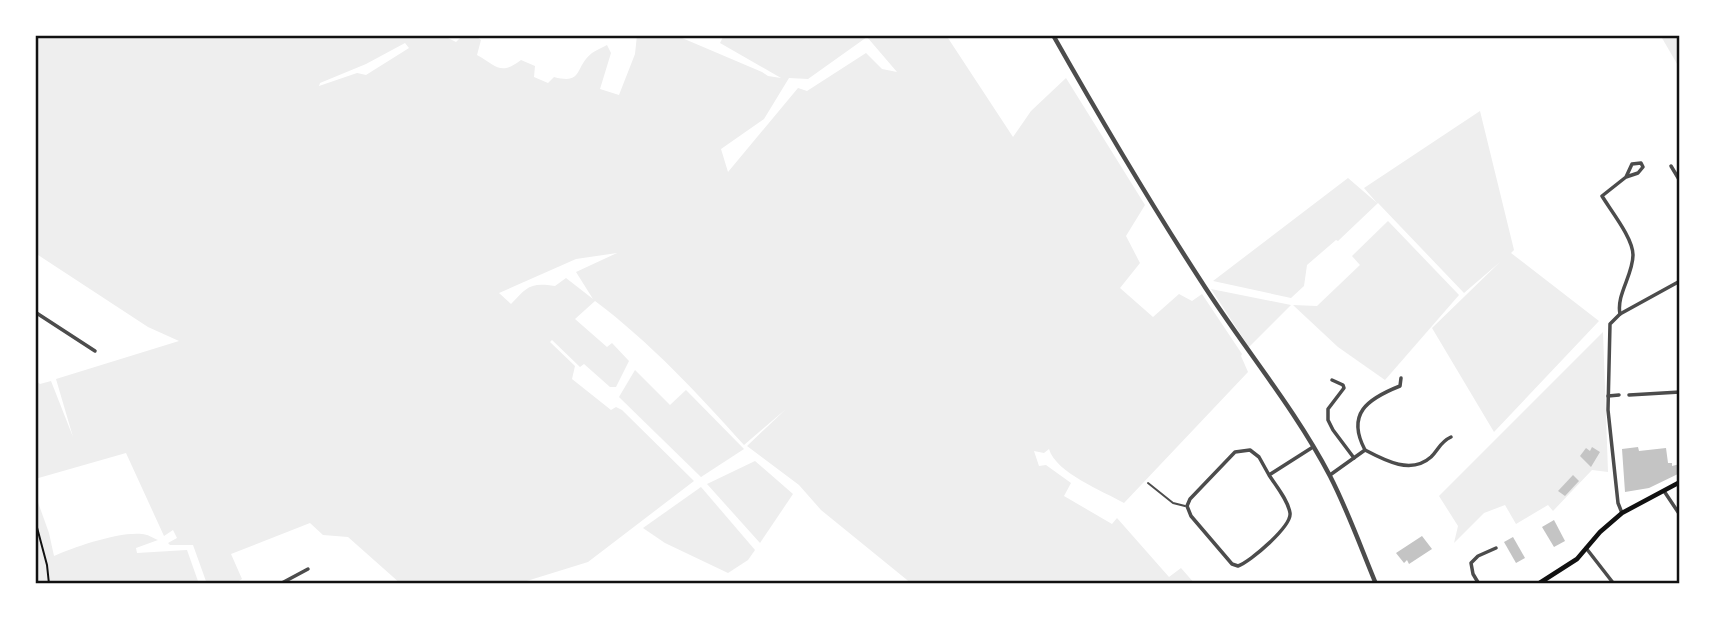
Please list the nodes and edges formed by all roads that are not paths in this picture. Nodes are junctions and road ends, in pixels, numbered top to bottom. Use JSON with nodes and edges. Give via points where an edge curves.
{"nodes":[{"id":1,"x":1053,"y":35,"type":"edge"},
{"id":2,"x":1671,"y":166,"type":"dead end"},
{"id":3,"x":1626,"y":177,"type":"junction"},
{"id":4,"x":1680,"y":181,"type":"edge"},
{"id":5,"x":1680,"y":281,"type":"edge"},
{"id":6,"x":35,"y":312,"type":"edge"},
{"id":7,"x":1620,"y":314,"type":"junction"},
{"id":8,"x":95,"y":351,"type":"dead end"},
{"id":9,"x":1401,"y":378,"type":"dead end"},
{"id":10,"x":1332,"y":380,"type":"dead end"},
{"id":11,"x":1680,"y":392,"type":"edge"},
{"id":12,"x":1619,"y":395,"type":"dead end"},
{"id":13,"x":1629,"y":395,"type":"dead end"},
{"id":14,"x":1608,"y":396,"type":"junction"},
{"id":15,"x":1451,"y":437,"type":"dead end"},
{"id":16,"x":1313,"y":447,"type":"junction"},
{"id":17,"x":1365,"y":450,"type":"junction"},
{"id":18,"x":1354,"y":458,"type":"junction"},
{"id":19,"x":1269,"y":474,"type":"junction"},
{"id":20,"x":1330,"y":475,"type":"junction"},
{"id":21,"x":1680,"y":482,"type":"edge"},
{"id":22,"x":1148,"y":483,"type":"dead end"},
{"id":23,"x":1664,"y":491,"type":"junction"},
{"id":24,"x":1187,"y":506,"type":"junction"},
{"id":25,"x":1622,"y":513,"type":"junction"},
{"id":26,"x":1680,"y":515,"type":"edge"},
{"id":27,"x":1496,"y":548,"type":"dead end"},
{"id":28,"x":1586,"y":548,"type":"junction"},
{"id":29,"x":308,"y":569,"type":"dead end"},
{"id":30,"x":280,"y":584,"type":"edge"},
{"id":31,"x":798,"y":584,"type":"edge"},
{"id":32,"x":806,"y":584,"type":"edge"},
{"id":33,"x":1376,"y":584,"type":"edge"},
{"id":34,"x":1479,"y":584,"type":"edge"},
{"id":35,"x":1538,"y":584,"type":"edge"},
{"id":36,"x":1614,"y":584,"type":"edge"}],
"edges":[{"from":1,"to":16,"type":"street","via":[[1189,263]]},
{"from":2,"to":4,"type":"street"},
{"from":3,"to":3,"type":"street","via":[[1641,172],[1641,163],[1632,164]]},
{"from":3,"to":7,"type":"street","via":[[1602,196],[1632,248]]},
{"from":5,"to":7,"type":"street"},
{"from":6,"to":8,"type":"street"},
{"from":7,"to":14,"type":"street","via":[[1611,324]]},
{"from":9,"to":17,"type":"street","via":[[1400,386],[1383,393],[1360,413],[1356,427]]},
{"from":10,"to":18,"type":"street","via":[[1344,390],[1328,409],[1328,420]]},
{"from":11,"to":13,"type":"street"},
{"from":12,"to":14,"type":"street"},
{"from":14,"to":25,"type":"street"},
{"from":15,"to":17,"type":"street","via":[[1430,457],[1412,465],[1392,464]]},
{"from":16,"to":19,"type":"street"},
{"from":16,"to":20,"type":"street"},
{"from":17,"to":18,"type":"street"},
{"from":18,"to":20,"type":"street"},
{"from":19,"to":24,"type":"street","via":[[1254,453],[1241,450],[1228,458]]},
{"from":19,"to":24,"type":"street","via":[[1290,517],[1244,564],[1232,564]]},
{"from":20,"to":33,"type":"street"},
{"from":21,"to":23,"type":"main road"},
{"from":22,"to":24,"type":"lane","via":[[1173,503]]},
{"from":23,"to":25,"type":"main road"},
{"from":23,"to":26,"type":"street"},
{"from":25,"to":28,"type":"main road"},
{"from":27,"to":34,"type":"street","via":[[1471,563]]},
{"from":28,"to":35,"type":"main road","via":[[1567,567]]},
{"from":28,"to":36,"type":"street"},
{"from":29,"to":30,"type":"street"},
{"from":31,"to":32,"type":"street"}]}
